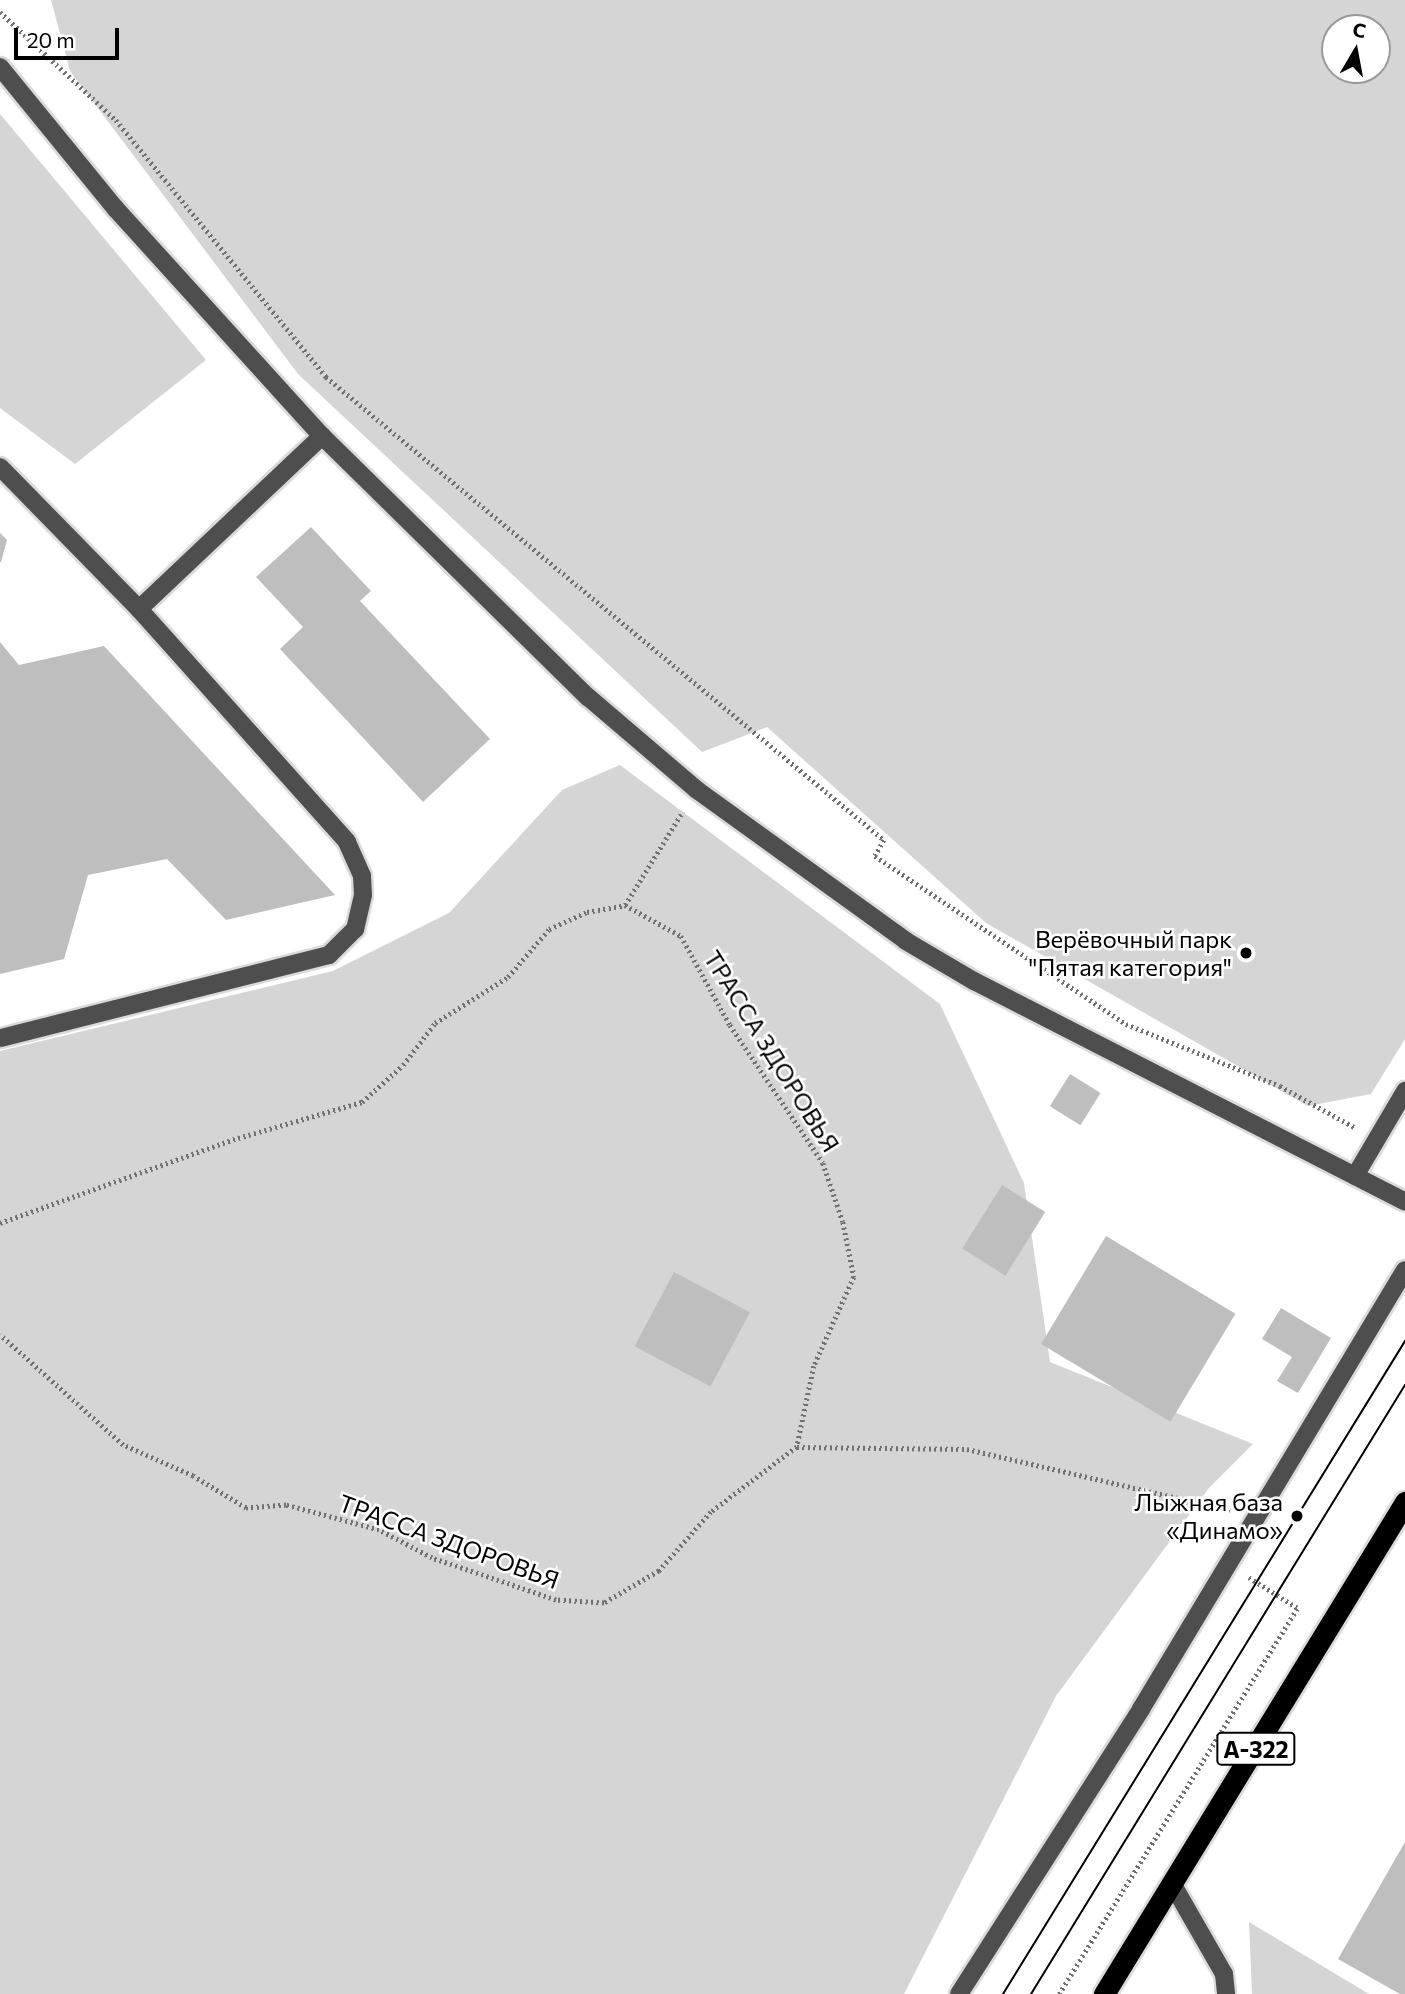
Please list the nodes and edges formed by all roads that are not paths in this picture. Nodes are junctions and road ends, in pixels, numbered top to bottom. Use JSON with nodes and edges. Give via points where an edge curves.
{"nodes":[{"id":1,"x":0,"y":67,"type":"edge"},
{"id":2,"x":322,"y":436,"type":"junction"},
{"id":3,"x":0,"y":467,"type":"edge"},
{"id":4,"x":139,"y":609,"type":"junction"},
{"id":5,"x":0,"y":1038,"type":"edge"},
{"id":6,"x":1405,"y":1091,"type":"edge"},
{"id":7,"x":1355,"y":1176,"type":"junction"},
{"id":8,"x":1405,"y":1202,"type":"edge"},
{"id":9,"x":1405,"y":1270,"type":"edge"},
{"id":10,"x":1405,"y":1502,"type":"edge"},
{"id":11,"x":1173,"y":1885,"type":"junction"},
{"id":12,"x":959,"y":1994,"type":"edge"},
{"id":13,"x":1104,"y":1994,"type":"edge"},
{"id":14,"x":1226,"y":1994,"type":"edge"}],
"edges":[{"from":1,"to":2,"type":"street","via":[[116,209]]},
{"from":2,"to":4,"type":"street"},
{"from":2,"to":7,"type":"street","via":[[588,697],[697,789],[906,940],[974,981]]},
{"from":3,"to":4,"type":"street"},
{"from":4,"to":5,"type":"street","via":[[347,842],[362,876],[355,929],[329,956],[309,963]]},
{"from":6,"to":7,"type":"street"},
{"from":7,"to":8,"type":"street"},
{"from":9,"to":12,"type":"street","via":[[1258,1516]]},
{"from":10,"to":11,"type":"highway","number":"А-322"},
{"from":11,"to":13,"type":"highway","number":"А-322"},
{"from":11,"to":14,"type":"street","via":[[1224,1974]]}]}
